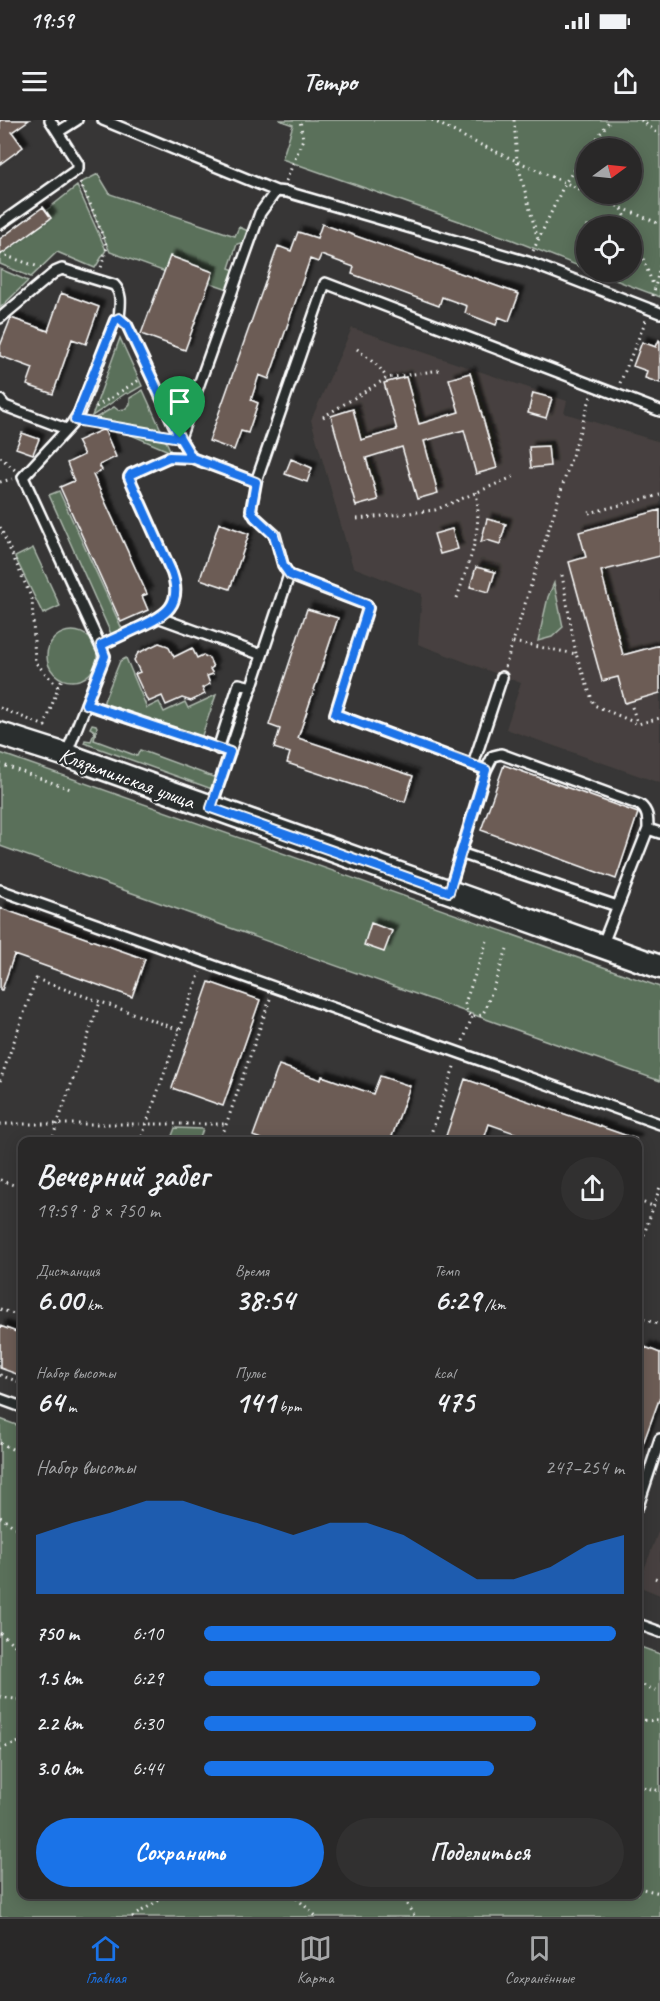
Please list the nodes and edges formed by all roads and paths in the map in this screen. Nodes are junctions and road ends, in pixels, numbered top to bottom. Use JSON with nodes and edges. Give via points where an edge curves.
{"nodes":[{"id":1,"x":50,"y":120,"type":"edge"},
{"id":2,"x":77,"y":120,"type":"edge"},
{"id":3,"x":103,"y":120,"type":"edge"},
{"id":4,"x":300,"y":120,"type":"edge"},
{"id":5,"x":432,"y":120,"type":"edge"},
{"id":6,"x":514,"y":120,"type":"edge"},
{"id":7,"x":610,"y":120,"type":"edge"},
{"id":8,"x":640,"y":120,"type":"edge"},
{"id":9,"x":58,"y":132,"type":"junction"},
{"id":10,"x":660,"y":135,"type":"edge"},
{"id":11,"x":597,"y":138,"type":"edge"},
{"id":12,"x":517,"y":161,"type":"junction"},
{"id":13,"x":576,"y":167,"type":"edge"},
{"id":14,"x":78,"y":169,"type":"junction"},
{"id":15,"x":565,"y":183,"type":"junction"},
{"id":16,"x":576,"y":188,"type":"edge"},
{"id":17,"x":279,"y":191,"type":"junction"},
{"id":18,"x":613,"y":204,"type":"edge"},
{"id":19,"x":622,"y":208,"type":"junction"},
{"id":20,"x":626,"y":216,"type":"edge"},
{"id":21,"x":0,"y":224,"type":"edge"},
{"id":22,"x":660,"y":224,"type":"edge"},
{"id":23,"x":538,"y":240,"type":"junction"},
{"id":24,"x":0,"y":254,"type":"edge"},
{"id":25,"x":642,"y":256,"type":"edge"},
{"id":26,"x":528,"y":262,"type":"junction"},
{"id":27,"x":660,"y":266,"type":"edge"},
{"id":28,"x":55,"y":272,"type":"junction"},
{"id":29,"x":97,"y":280,"type":"junction"},
{"id":30,"x":655,"y":288,"type":"junction"},
{"id":31,"x":655,"y":311,"type":"edge"},
{"id":32,"x":0,"y":318,"type":"edge"},
{"id":33,"x":119,"y":318,"type":"junction"},
{"id":34,"x":357,"y":349,"type":"dead end"},
{"id":35,"x":440,"y":370,"type":"dead end"},
{"id":36,"x":150,"y":374,"type":"junction"},
{"id":37,"x":387,"y":378,"type":"junction"},
{"id":38,"x":594,"y":386,"type":"junction"},
{"id":39,"x":616,"y":394,"type":"junction"},
{"id":40,"x":0,"y":400,"type":"edge"},
{"id":41,"x":660,"y":411,"type":"edge"},
{"id":42,"x":323,"y":417,"type":"dead end"},
{"id":43,"x":75,"y":420,"type":"junction"},
{"id":44,"x":66,"y":429,"type":"junction"},
{"id":45,"x":180,"y":438,"type":"junction"},
{"id":46,"x":0,"y":457,"type":"edge"},
{"id":47,"x":192,"y":458,"type":"junction"},
{"id":48,"x":23,"y":477,"type":"junction"},
{"id":49,"x":513,"y":477,"type":"dead end"},
{"id":50,"x":256,"y":482,"type":"junction"},
{"id":51,"x":476,"y":491,"type":"junction"},
{"id":52,"x":660,"y":495,"type":"edge"},
{"id":53,"x":589,"y":513,"type":"dead end"},
{"id":54,"x":357,"y":519,"type":"dead end"},
{"id":55,"x":0,"y":527,"type":"edge"},
{"id":56,"x":290,"y":575,"type":"junction"},
{"id":57,"x":562,"y":576,"type":"dead end"},
{"id":58,"x":457,"y":598,"type":"dead end"},
{"id":59,"x":160,"y":618,"type":"junction"},
{"id":60,"x":513,"y":642,"type":"junction"},
{"id":61,"x":101,"y":645,"type":"junction"},
{"id":62,"x":576,"y":654,"type":"junction"},
{"id":63,"x":262,"y":655,"type":"junction"},
{"id":64,"x":502,"y":677,"type":"joint"},
{"id":65,"x":62,"y":679,"type":"dead end"},
{"id":66,"x":58,"y":687,"type":"junction"},
{"id":67,"x":252,"y":687,"type":"junction"},
{"id":68,"x":86,"y":704,"type":"junction"},
{"id":69,"x":632,"y":707,"type":"dead end"},
{"id":70,"x":0,"y":708,"type":"edge"},
{"id":71,"x":660,"y":718,"type":"edge"},
{"id":72,"x":638,"y":724,"type":"junction"},
{"id":73,"x":0,"y":734,"type":"edge"},
{"id":74,"x":218,"y":748,"type":"junction"},
{"id":75,"x":230,"y":752,"type":"junction"},
{"id":76,"x":66,"y":755,"type":"junction"},
{"id":77,"x":0,"y":764,"type":"edge"},
{"id":78,"x":473,"y":765,"type":"junction"},
{"id":79,"x":486,"y":770,"type":"junction"},
{"id":80,"x":73,"y":790,"type":"dead end"},
{"id":81,"x":211,"y":808,"type":"junction"},
{"id":82,"x":648,"y":829,"type":"junction"},
{"id":83,"x":660,"y":833,"type":"edge"},
{"id":84,"x":460,"y":853,"type":"junction"},
{"id":85,"x":0,"y":890,"type":"edge"},
{"id":86,"x":449,"y":892,"type":"junction"},
{"id":87,"x":617,"y":906,"type":"junction"},
{"id":88,"x":486,"y":941,"type":"dead end"},
{"id":89,"x":602,"y":946,"type":"junction"},
{"id":90,"x":507,"y":949,"type":"dead end"},
{"id":91,"x":204,"y":962,"type":"junction"},
{"id":92,"x":660,"y":967,"type":"edge"},
{"id":93,"x":274,"y":987,"type":"junction"},
{"id":94,"x":100,"y":1002,"type":"junction"},
{"id":95,"x":472,"y":1017,"type":"junction"},
{"id":96,"x":180,"y":1030,"type":"junction"},
{"id":97,"x":459,"y":1053,"type":"junction"},
{"id":98,"x":0,"y":1081,"type":"edge"},
{"id":99,"x":0,"y":1124,"type":"edge"},
{"id":100,"x":57,"y":1124,"type":"junction"},
{"id":101,"x":147,"y":1124,"type":"junction"},
{"id":102,"x":226,"y":1124,"type":"junction"},
{"id":103,"x":660,"y":1124,"type":"edge"},
{"id":104,"x":53,"y":1137,"type":"edge"},
{"id":105,"x":142,"y":1137,"type":"edge"},
{"id":106,"x":222,"y":1137,"type":"edge"},
{"id":107,"x":430,"y":1137,"type":"edge"},
{"id":108,"x":0,"y":1180,"type":"edge"},
{"id":109,"x":18,"y":1187,"type":"edge"},
{"id":110,"x":660,"y":1187,"type":"edge"},
{"id":111,"x":642,"y":1202,"type":"edge"},
{"id":112,"x":653,"y":1206,"type":"junction"},
{"id":113,"x":643,"y":1235,"type":"joint"},
{"id":114,"x":642,"y":1238,"type":"edge"},
{"id":115,"x":0,"y":1309,"type":"edge"},
{"id":116,"x":18,"y":1316,"type":"edge"},
{"id":117,"x":642,"y":1318,"type":"edge"},
{"id":118,"x":660,"y":1325,"type":"edge"},
{"id":119,"x":0,"y":1375,"type":"edge"},
{"id":120,"x":18,"y":1382,"type":"edge"},
{"id":121,"x":0,"y":1399,"type":"edge"},
{"id":122,"x":18,"y":1406,"type":"edge"},
{"id":123,"x":660,"y":1439,"type":"edge"},
{"id":124,"x":0,"y":1443,"type":"edge"},
{"id":125,"x":18,"y":1452,"type":"edge"},
{"id":126,"x":642,"y":1494,"type":"edge"},
{"id":127,"x":0,"y":1517,"type":"edge"},
{"id":128,"x":18,"y":1529,"type":"edge"},
{"id":129,"x":655,"y":1578,"type":"dead end"},
{"id":130,"x":660,"y":1580,"type":"edge"},
{"id":131,"x":642,"y":1625,"type":"edge"},
{"id":132,"x":0,"y":1632,"type":"edge"},
{"id":133,"x":660,"y":1632,"type":"edge"},
{"id":134,"x":18,"y":1648,"type":"edge"},
{"id":135,"x":642,"y":1685,"type":"edge"},
{"id":136,"x":660,"y":1692,"type":"edge"},
{"id":137,"x":0,"y":1697,"type":"edge"},
{"id":138,"x":18,"y":1699,"type":"edge"},
{"id":139,"x":642,"y":1720,"type":"edge"},
{"id":140,"x":660,"y":1721,"type":"edge"},
{"id":141,"x":18,"y":1742,"type":"edge"},
{"id":142,"x":0,"y":1749,"type":"edge"},
{"id":143,"x":642,"y":1787,"type":"edge"},
{"id":144,"x":660,"y":1791,"type":"edge"},
{"id":145,"x":642,"y":1889,"type":"edge"},
{"id":146,"x":660,"y":1893,"type":"edge"},
{"id":147,"x":161,"y":1899,"type":"edge"},
{"id":148,"x":297,"y":1899,"type":"edge"},
{"id":149,"x":403,"y":1899,"type":"edge"},
{"id":150,"x":132,"y":1917,"type":"edge"},
{"id":151,"x":317,"y":1917,"type":"edge"},
{"id":152,"x":415,"y":1917,"type":"edge"}],
"edges":[{"from":1,"to":9,"type":"lane"},
{"from":2,"to":9,"type":"lane"},
{"from":3,"to":17,"type":"lane"},
{"from":4,"to":17,"type":"path","via":[[303,139]]},
{"from":5,"to":12,"type":"path"},
{"from":6,"to":12,"type":"path"},
{"from":7,"to":11,"type":"path"},
{"from":8,"to":10,"type":"path"},
{"from":9,"to":14,"type":"lane"},
{"from":12,"to":15,"type":"path"},
{"from":12,"to":23,"type":"path"},
{"from":13,"to":15,"type":"path"},
{"from":14,"to":21,"type":"lane"},
{"from":14,"to":29,"type":"path","via":[[80,184],[107,247]]},
{"from":15,"to":16,"type":"path"},
{"from":15,"to":23,"type":"path"},
{"from":17,"to":26,"type":"lane"},
{"from":17,"to":45,"type":"lane","via":[[260,213]]},
{"from":18,"to":19,"type":"path"},
{"from":19,"to":20,"type":"path"},
{"from":19,"to":22,"type":"path"},
{"from":23,"to":26,"type":"path"},
{"from":24,"to":28,"type":"path"},
{"from":25,"to":30,"type":"path"},
{"from":26,"to":31,"type":"lane"},
{"from":27,"to":30,"type":"path"},
{"from":28,"to":29,"type":"lane","via":[[62,269]]},
{"from":28,"to":32,"type":"lane"},
{"from":29,"to":33,"type":"lane","via":[[117,288],[121,299]]},
{"from":30,"to":31,"type":"path"},
{"from":31,"to":39,"type":"path"},
{"from":33,"to":36,"type":"lane","via":[[127,325]]},
{"from":33,"to":43,"type":"lane"},
{"from":34,"to":37,"type":"path"},
{"from":35,"to":37,"type":"path"},
{"from":36,"to":43,"type":"path"},
{"from":36,"to":45,"type":"lane"},
{"from":37,"to":42,"type":"path"},
{"from":38,"to":39,"type":"lane"},
{"from":38,"to":50,"type":"lane","via":[[325,283]]},
{"from":38,"to":60,"type":"path"},
{"from":39,"to":41,"type":"lane"},
{"from":40,"to":44,"type":"lane","via":[[5,406]]},
{"from":43,"to":44,"type":"lane"},
{"from":43,"to":45,"type":"path"},
{"from":44,"to":48,"type":"lane"},
{"from":45,"to":47,"type":"lane"},
{"from":46,"to":48,"type":"path"},
{"from":47,"to":50,"type":"lane"},
{"from":47,"to":59,"type":"lane","via":[[169,457],[129,477],[175,582],[173,602]]},
{"from":48,"to":61,"type":"lane"},
{"from":49,"to":51,"type":"path"},
{"from":50,"to":56,"type":"lane","via":[[251,510],[274,535]]},
{"from":51,"to":54,"type":"path","via":[[435,510]]},
{"from":51,"to":58,"type":"path","via":[[477,535]]},
{"from":52,"to":53,"type":"path"},
{"from":55,"to":66,"type":"path","via":[[32,599],[35,662]]},
{"from":56,"to":63,"type":"lane"},
{"from":56,"to":78,"type":"lane","via":[[368,608],[335,714]]},
{"from":57,"to":62,"type":"path"},
{"from":59,"to":61,"type":"lane"},
{"from":59,"to":63,"type":"lane"},
{"from":60,"to":62,"type":"path"},
{"from":60,"to":64,"type":"path"},
{"from":61,"to":68,"type":"lane","via":[[105,656]]},
{"from":62,"to":72,"type":"path","via":[[594,705]]},
{"from":63,"to":67,"type":"lane"},
{"from":64,"to":78,"type":"lane"},
{"from":65,"to":66,"type":"path"},
{"from":66,"to":70,"type":"path","via":[[45,726]]},
{"from":67,"to":74,"type":"lane","via":[[239,684]]},
{"from":67,"to":75,"type":"lane"},
{"from":68,"to":74,"type":"lane"},
{"from":68,"to":76,"type":"lane"},
{"from":69,"to":72,"type":"path"},
{"from":71,"to":72,"type":"path"},
{"from":73,"to":76,"type":"street","name":"Клязьминская улица"},
{"from":74,"to":75,"type":"lane"},
{"from":75,"to":81,"type":"lane"},
{"from":76,"to":81,"type":"street","name":"Клязьминская улица"},
{"from":77,"to":80,"type":"path"},
{"from":78,"to":79,"type":"lane"},
{"from":79,"to":82,"type":"lane","via":[[496,754],[512,758],[640,805],[647,815]]},
{"from":79,"to":84,"type":"lane"},
{"from":81,"to":86,"type":"street","name":"Клязьминская улица"},
{"from":82,"to":83,"type":"lane"},
{"from":82,"to":87,"type":"lane"},
{"from":84,"to":86,"type":"lane"},
{"from":84,"to":87,"type":"lane"},
{"from":85,"to":91,"type":"lane"},
{"from":86,"to":89,"type":"street","name":"Клязьминская улица"},
{"from":87,"to":89,"type":"lane"},
{"from":88,"to":95,"type":"path","via":[[465,1003],[464,1009]]},
{"from":89,"to":92,"type":"street","name":"Клязьминская улица"},
{"from":90,"to":95,"type":"path","via":[[485,1010]]},
{"from":91,"to":93,"type":"lane"},
{"from":91,"to":96,"type":"path"},
{"from":93,"to":97,"type":"lane"},
{"from":93,"to":102,"type":"path"},
{"from":94,"to":96,"type":"path"},
{"from":94,"to":98,"type":"path","via":[[36,979]]},
{"from":94,"to":100,"type":"path"},
{"from":95,"to":97,"type":"path"},
{"from":96,"to":101,"type":"path"},
{"from":97,"to":103,"type":"lane"},
{"from":97,"to":107,"type":"path"},
{"from":99,"to":100,"type":"path"},
{"from":100,"to":101,"type":"path"},
{"from":100,"to":104,"type":"path"},
{"from":101,"to":102,"type":"path"},
{"from":101,"to":105,"type":"path"},
{"from":102,"to":106,"type":"path"},
{"from":108,"to":109,"type":"path"},
{"from":110,"to":112,"type":"path"},
{"from":111,"to":112,"type":"path"},
{"from":112,"to":113,"type":"path"},
{"from":113,"to":114,"type":"path"},
{"from":115,"to":116,"type":"path"},
{"from":117,"to":118,"type":"path"},
{"from":119,"to":120,"type":"path"},
{"from":121,"to":122,"type":"lane"},
{"from":123,"to":126,"type":"lane"},
{"from":124,"to":125,"type":"path"},
{"from":127,"to":128,"type":"path"},
{"from":129,"to":130,"type":"path"},
{"from":131,"to":133,"type":"lane"},
{"from":132,"to":134,"type":"path"},
{"from":135,"to":136,"type":"path"},
{"from":137,"to":138,"type":"path"},
{"from":139,"to":140,"type":"path"},
{"from":141,"to":142,"type":"path"},
{"from":143,"to":144,"type":"path"},
{"from":145,"to":146,"type":"path"},
{"from":147,"to":150,"type":"path"},
{"from":148,"to":151,"type":"path"},
{"from":149,"to":152,"type":"path"}]}
